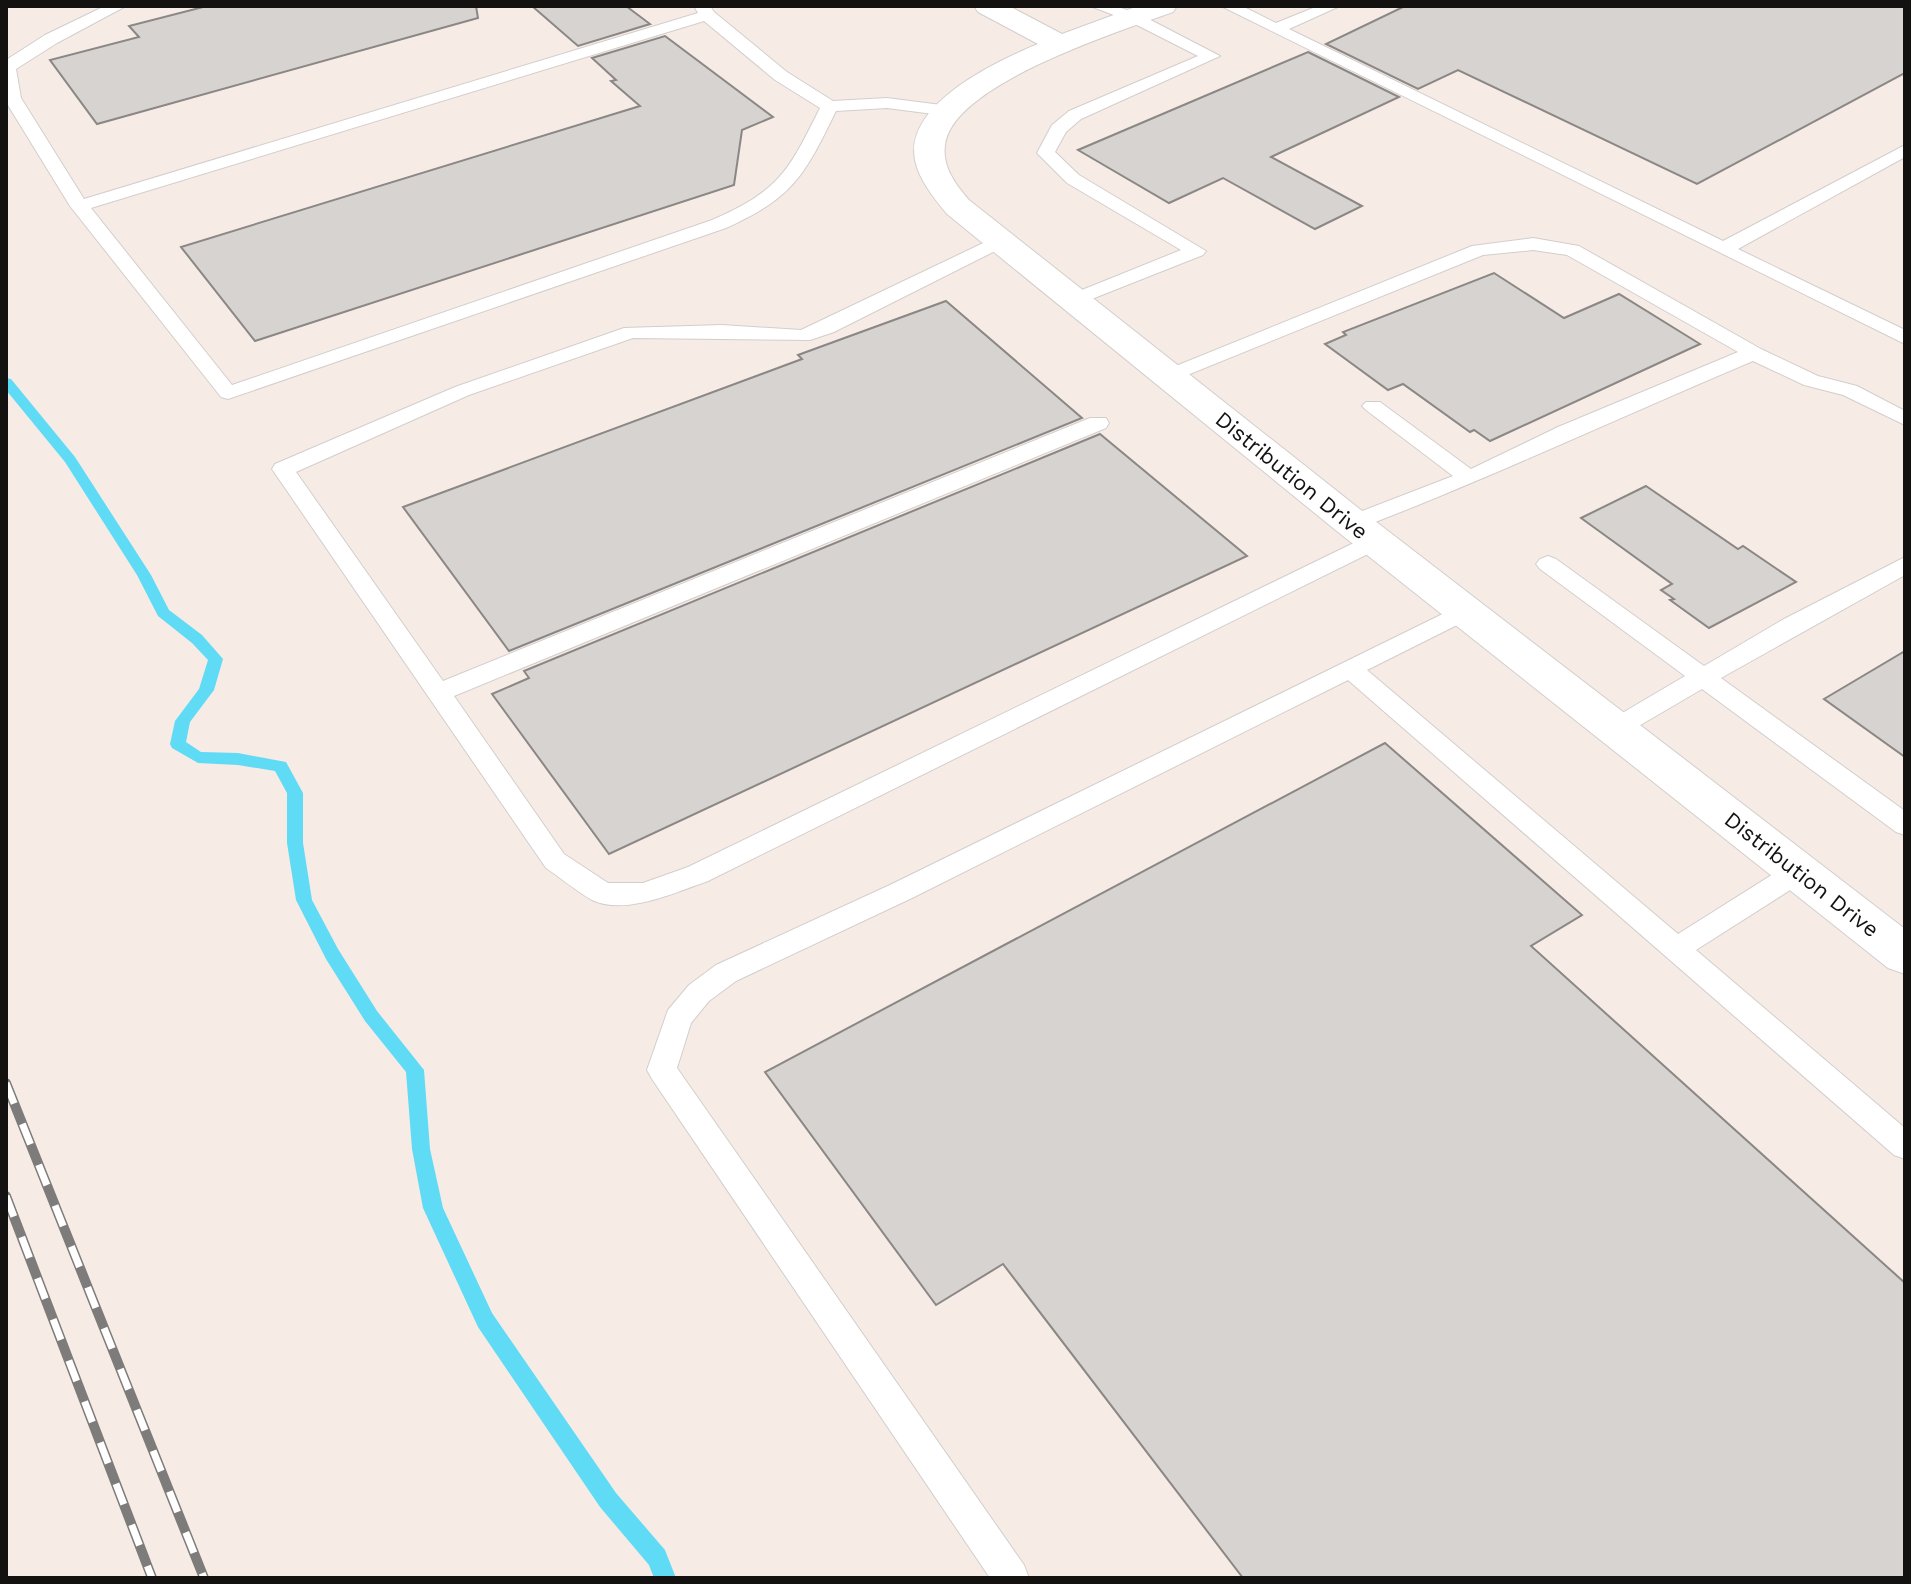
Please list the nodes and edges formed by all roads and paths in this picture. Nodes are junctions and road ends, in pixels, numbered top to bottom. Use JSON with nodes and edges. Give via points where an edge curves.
{"nodes":[{"id":1,"x":118,"y":6,"type":"edge"},
{"id":2,"x":988,"y":6,"type":"edge"},
{"id":3,"x":1098,"y":6,"type":"edge"},
{"id":4,"x":1229,"y":6,"type":"edge"},
{"id":5,"x":1332,"y":6,"type":"edge"},
{"id":6,"x":704,"y":11,"type":"edge"},
{"id":7,"x":1148,"y":12,"type":"edge"},
{"id":8,"x":1276,"y":29,"type":"junction"},
{"id":9,"x":1062,"y":45,"type":"junction"},
{"id":10,"x":830,"y":106,"type":"junction"},
{"id":11,"x":949,"y":111,"type":"junction"},
{"id":12,"x":1905,"y":150,"type":"edge"},
{"id":13,"x":79,"y":206,"type":"junction"},
{"id":14,"x":1000,"y":241,"type":"junction"},
{"id":15,"x":1723,"y":249,"type":"junction"},
{"id":16,"x":1074,"y":300,"type":"junction"},
{"id":17,"x":1905,"y":338,"type":"edge"},
{"id":18,"x":1754,"y":353,"type":"junction"},
{"id":19,"x":1168,"y":376,"type":"junction"},
{"id":20,"x":1373,"y":406,"type":"dead end"},
{"id":21,"x":1905,"y":419,"type":"edge"},
{"id":22,"x":1098,"y":423,"type":"dead end"},
{"id":23,"x":1469,"y":478,"type":"junction"},
{"id":24,"x":1364,"y":532,"type":"junction"},
{"id":25,"x":1548,"y":564,"type":"dead end"},
{"id":26,"x":1905,"y":565,"type":"edge"},
{"id":27,"x":1465,"y":611,"type":"junction"},
{"id":28,"x":1351,"y":669,"type":"junction"},
{"id":29,"x":1703,"y":677,"type":"junction"},
{"id":30,"x":438,"y":693,"type":"junction"},
{"id":31,"x":1616,"y":728,"type":"junction"},
{"id":32,"x":1905,"y":825,"type":"edge"},
{"id":33,"x":1799,"y":871,"type":"junction"},
{"id":34,"x":1676,"y":949,"type":"junction"},
{"id":35,"x":1905,"y":955,"type":"edge"},
{"id":36,"x":1905,"y":1146,"type":"edge"},
{"id":37,"x":1011,"y":1578,"type":"edge"}],
"edges":[{"from":1,"to":13,"type":"lane","via":[[7,67],[12,98]]},
{"from":2,"to":9,"type":"street"},
{"from":3,"to":7,"type":"lane"},
{"from":4,"to":8,"type":"lane"},
{"from":5,"to":8,"type":"lane"},
{"from":6,"to":10,"type":"lane","via":[[781,76]]},
{"from":6,"to":13,"type":"lane"},
{"from":7,"to":9,"type":"street","name":"Distribution Drive"},
{"from":7,"to":16,"type":"lane","via":[[1212,56],[1075,115],[1058,129],[1046,153],[1073,179],[1196,251]]},
{"from":8,"to":15,"type":"lane"},
{"from":9,"to":11,"type":"street","name":"Distribution Drive","via":[[980,83]]},
{"from":10,"to":11,"type":"lane","via":[[887,103]]},
{"from":10,"to":13,"type":"lane","via":[[812,142],[765,202],[228,393]]},
{"from":11,"to":14,"type":"street","name":"Distribution Drive","via":[[930,140],[933,168],[958,207]]},
{"from":12,"to":15,"type":"lane"},
{"from":14,"to":16,"type":"street","name":"Distribution Drive"},
{"from":14,"to":30,"type":"lane","via":[[803,336],[631,332],[462,391],[283,469]]},
{"from":15,"to":17,"type":"lane"},
{"from":16,"to":19,"type":"street","name":"Distribution Drive"},
{"from":18,"to":19,"type":"lane","via":[[1572,250],[1533,244],[1479,250]]},
{"from":18,"to":21,"type":"lane","via":[[1811,381],[1850,390]]},
{"from":18,"to":23,"type":"lane"},
{"from":19,"to":24,"type":"street","name":"Distribution Drive"},
{"from":20,"to":23,"type":"lane"},
{"from":22,"to":30,"type":"lane"},
{"from":23,"to":24,"type":"lane"},
{"from":24,"to":27,"type":"street","name":"Distribution Drive"},
{"from":24,"to":30,"type":"lane","via":[[698,874],[644,893],[603,893],[555,861]]},
{"from":25,"to":29,"type":"lane"},
{"from":26,"to":29,"type":"lane"},
{"from":27,"to":28,"type":"lane"},
{"from":27,"to":31,"type":"street","name":"Distribution Drive"},
{"from":28,"to":34,"type":"lane"},
{"from":28,"to":37,"type":"lane","via":[[726,973],[678,1018],[662,1070]]},
{"from":29,"to":31,"type":"lane"},
{"from":29,"to":32,"type":"lane"},
{"from":31,"to":33,"type":"street","name":"Distribution Drive"},
{"from":33,"to":34,"type":"lane"},
{"from":33,"to":35,"type":"street","name":"Distribution Drive"},
{"from":34,"to":36,"type":"lane"}]}
